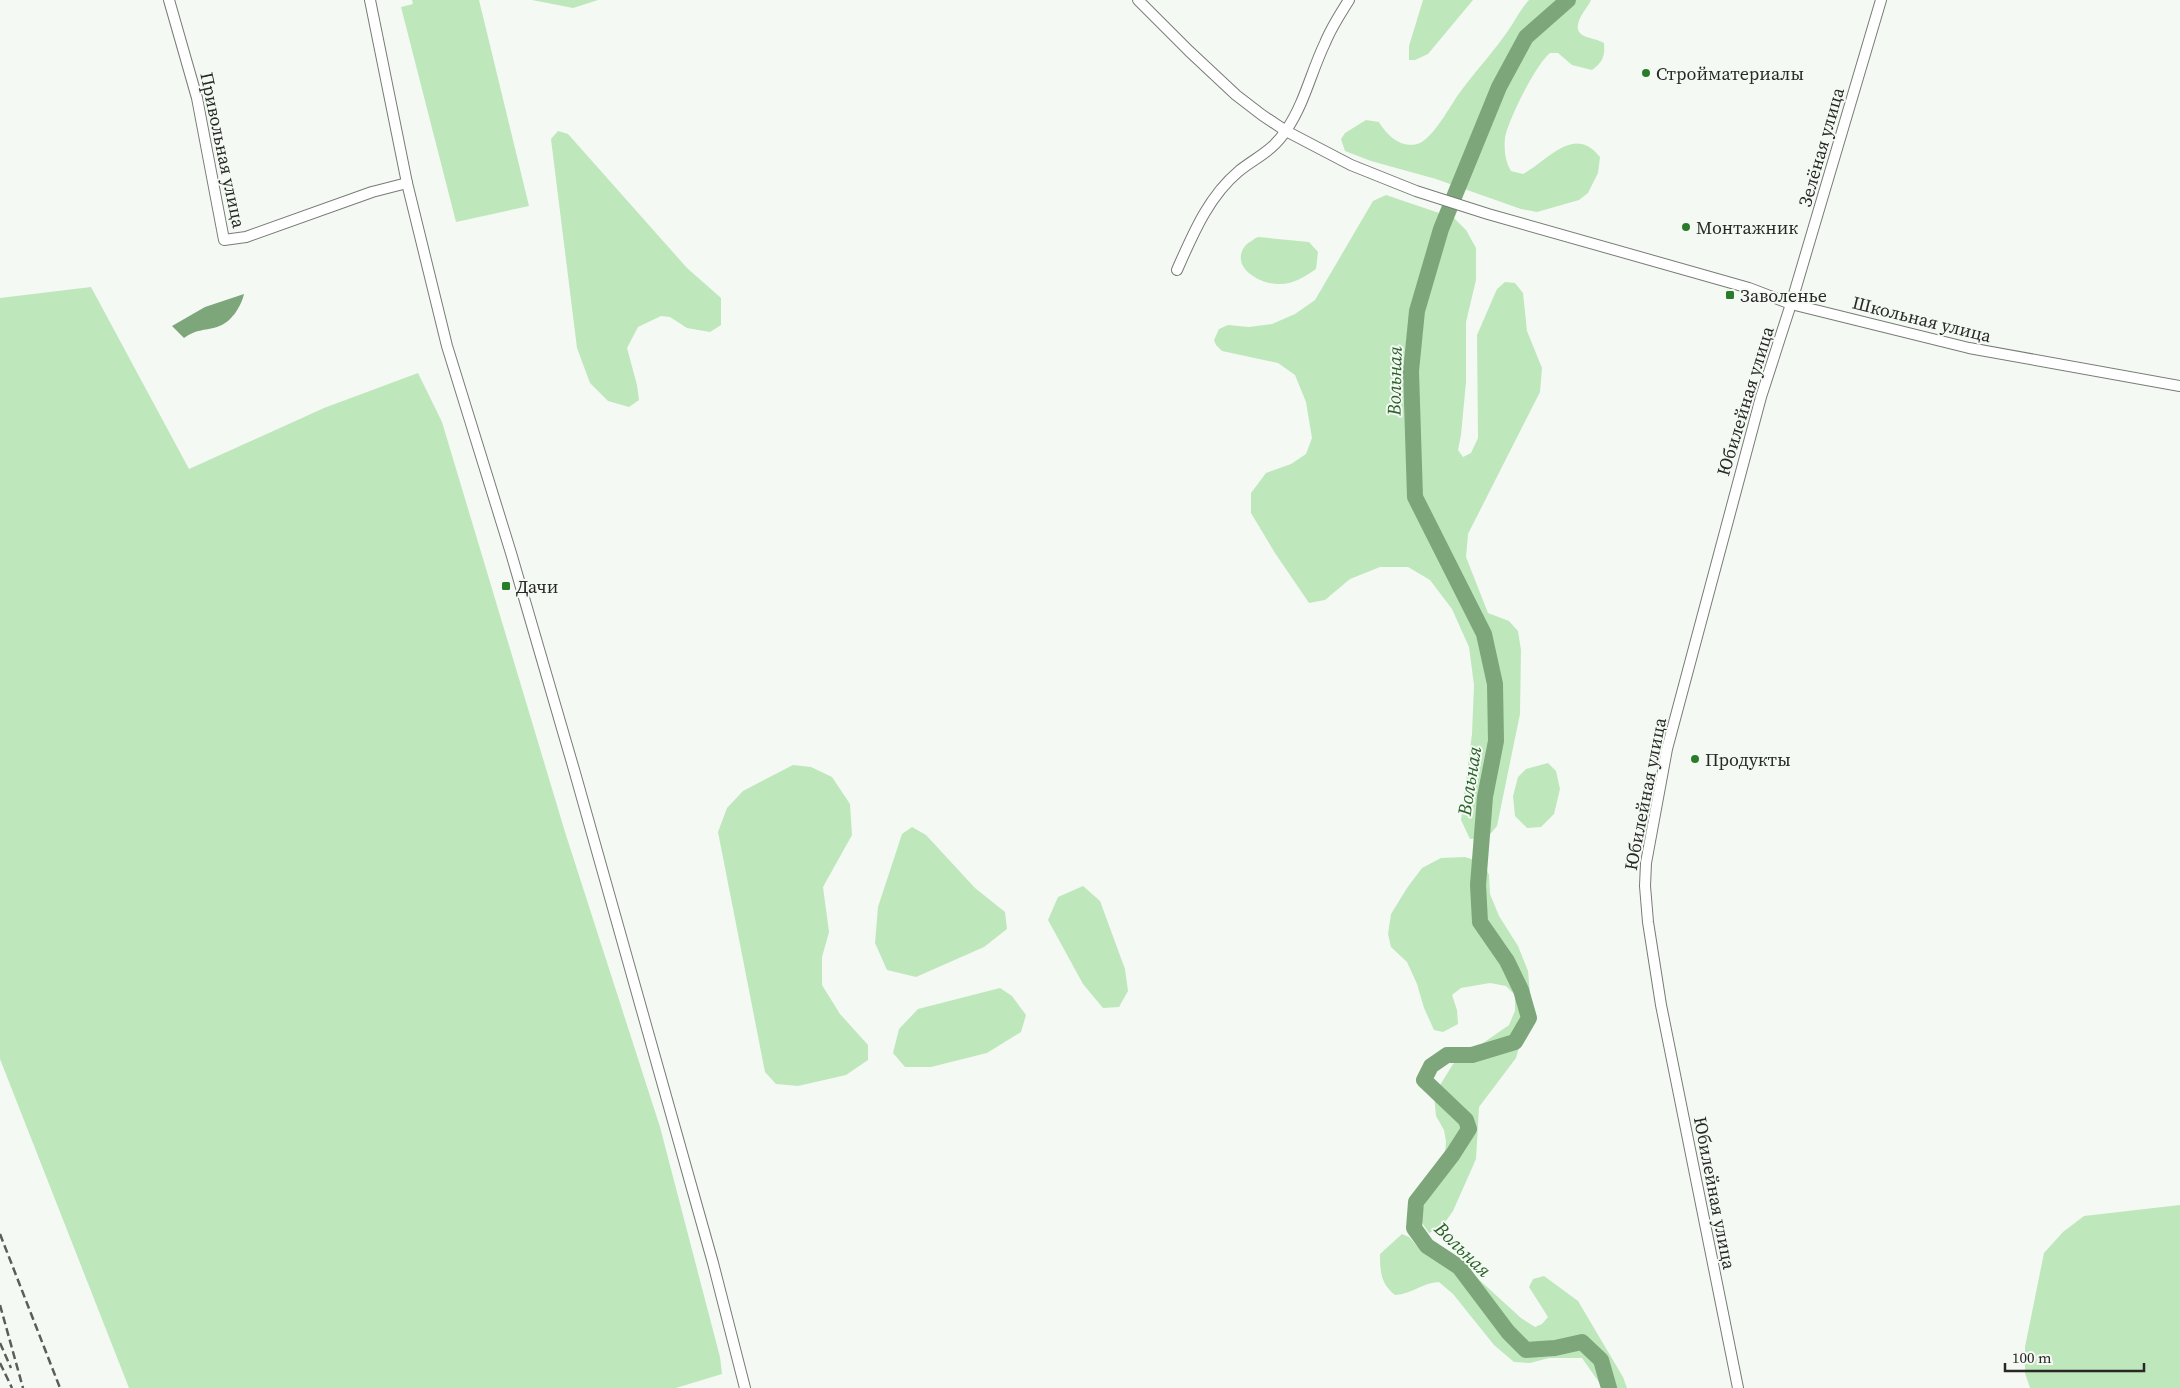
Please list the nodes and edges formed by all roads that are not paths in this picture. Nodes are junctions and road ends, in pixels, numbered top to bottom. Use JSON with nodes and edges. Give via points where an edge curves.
{"nodes":[{"id":1,"x":169,"y":0,"type":"edge"},
{"id":2,"x":370,"y":0,"type":"edge"},
{"id":3,"x":1138,"y":0,"type":"edge"},
{"id":4,"x":1349,"y":0,"type":"edge"},
{"id":5,"x":1881,"y":0,"type":"edge"},
{"id":6,"x":1286,"y":131,"type":"junction"},
{"id":7,"x":407,"y":183,"type":"junction"},
{"id":8,"x":1177,"y":270,"type":"dead end"},
{"id":9,"x":1791,"y":304,"type":"junction"},
{"id":10,"x":2180,"y":386,"type":"edge"},
{"id":11,"x":745,"y":1388,"type":"edge"},
{"id":12,"x":1738,"y":1388,"type":"edge"}],
"edges":[{"from":1,"to":7,"type":"street","name":"Привольная улица","via":[[197,98],[224,240],[246,237],[372,192]]},
{"from":2,"to":7,"type":"street"},
{"from":3,"to":6,"type":"street","via":[[1236,94]]},
{"from":4,"to":6,"type":"street","via":[[1325,42],[1307,92]]},
{"from":5,"to":9,"type":"street","name":"Зелёная улица"},
{"from":6,"to":8,"type":"street","via":[[1274,147],[1238,172],[1214,198],[1196,225]]},
{"from":6,"to":9,"type":"street","name":"Школьная улица","via":[[1351,165],[1416,191],[1708,276]]},
{"from":7,"to":11,"type":"street","via":[[447,346],[575,773]]},
{"from":9,"to":10,"type":"street","name":"Школьная улица","via":[[1969,348]]},
{"from":9,"to":12,"type":"street","name":"Юбилейная улица","via":[[1761,396],[1667,749],[1646,863],[1648,922],[1661,1005]]}]}
